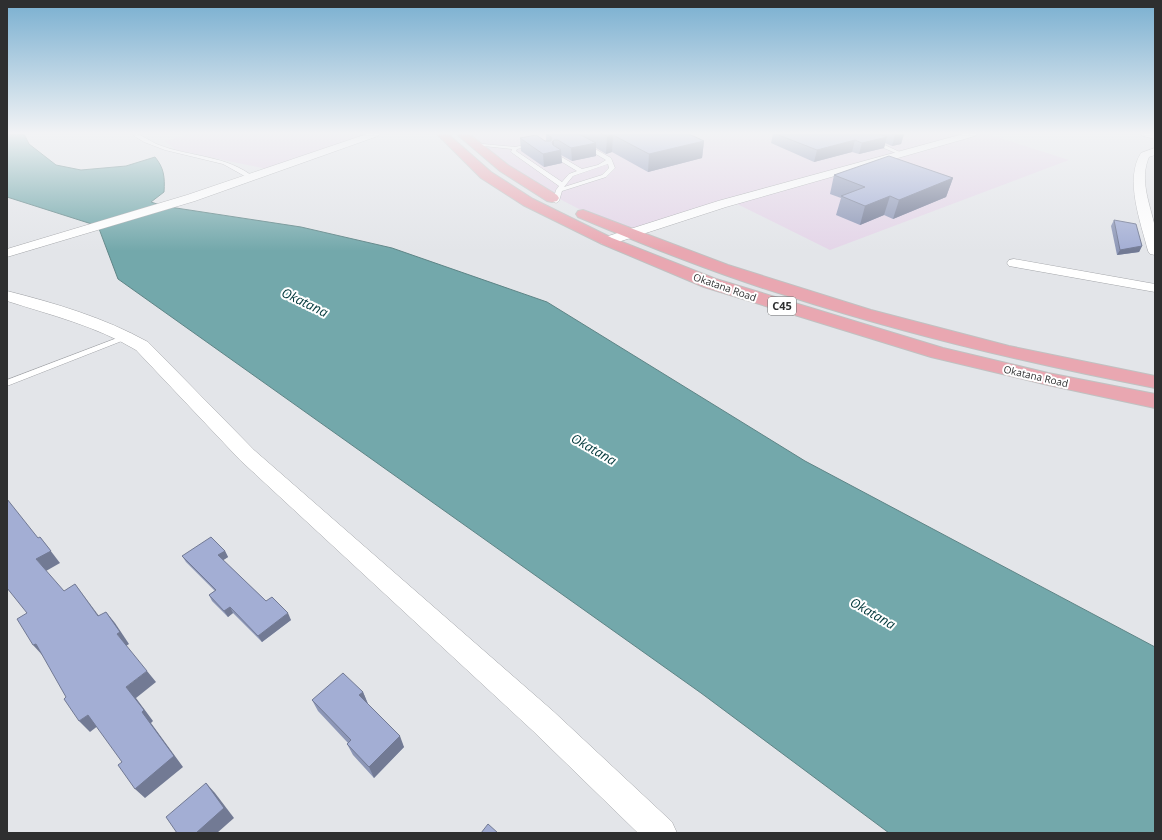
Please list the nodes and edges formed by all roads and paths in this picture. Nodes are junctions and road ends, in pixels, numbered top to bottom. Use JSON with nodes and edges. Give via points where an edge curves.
{"nodes":[{"id":1,"x":243,"y":173,"type":"edge"},
{"id":2,"x":265,"y":173,"type":"edge"},
{"id":3,"x":484,"y":173,"type":"edge"},
{"id":4,"x":516,"y":173,"type":"edge"},
{"id":5,"x":538,"y":173,"type":"edge"},
{"id":6,"x":574,"y":173,"type":"edge"},
{"id":7,"x":607,"y":173,"type":"edge"},
{"id":8,"x":829,"y":173,"type":"edge"},
{"id":9,"x":1140,"y":173,"type":"edge"},
{"id":10,"x":252,"y":178,"type":"junction"},
{"id":11,"x":559,"y":192,"type":"junction"},
{"id":12,"x":632,"y":234,"type":"junction"},
{"id":13,"x":607,"y":241,"type":"junction"},
{"id":14,"x":1155,"y":251,"type":"edge"},
{"id":15,"x":7,"y":253,"type":"edge"},
{"id":16,"x":1014,"y":263,"type":"dead end"},
{"id":17,"x":1155,"y":288,"type":"edge"},
{"id":18,"x":7,"y":296,"type":"edge"},
{"id":19,"x":128,"y":337,"type":"junction"},
{"id":20,"x":1155,"y":382,"type":"edge"},
{"id":21,"x":7,"y":383,"type":"edge"},
{"id":22,"x":1155,"y":401,"type":"edge"},
{"id":23,"x":661,"y":833,"type":"edge"}],
"edges":[{"from":1,"to":10,"type":"lane"},
{"from":2,"to":10,"type":"street"},
{"from":3,"to":13,"type":"main road","name":"Okatana Road","number":"C45","via":[[548,213]]},
{"from":4,"to":11,"type":"main road","name":"Okatana Road","number":"C45"},
{"from":5,"to":11,"type":"lane"},
{"from":6,"to":11,"type":"lane","via":[[566,179]]},
{"from":7,"to":11,"type":"lane"},
{"from":8,"to":12,"type":"street","via":[[722,204]]},
{"from":9,"to":14,"type":"street","via":[[1140,190]]},
{"from":10,"to":15,"type":"street"},
{"from":11,"to":12,"type":"main road","name":"Okatana Road","number":"C45"},
{"from":12,"to":13,"type":"street"},
{"from":12,"to":20,"type":"main road","name":"Okatana Road","number":"C45","via":[[774,288],[943,337]]},
{"from":13,"to":22,"type":"main road","name":"Okatana Road","number":"C45","via":[[710,283],[938,353]]},
{"from":16,"to":17,"type":"street"},
{"from":18,"to":19,"type":"street"},
{"from":19,"to":21,"type":"lane"},
{"from":19,"to":23,"type":"street","via":[[142,346],[247,455],[543,721]]}]}
